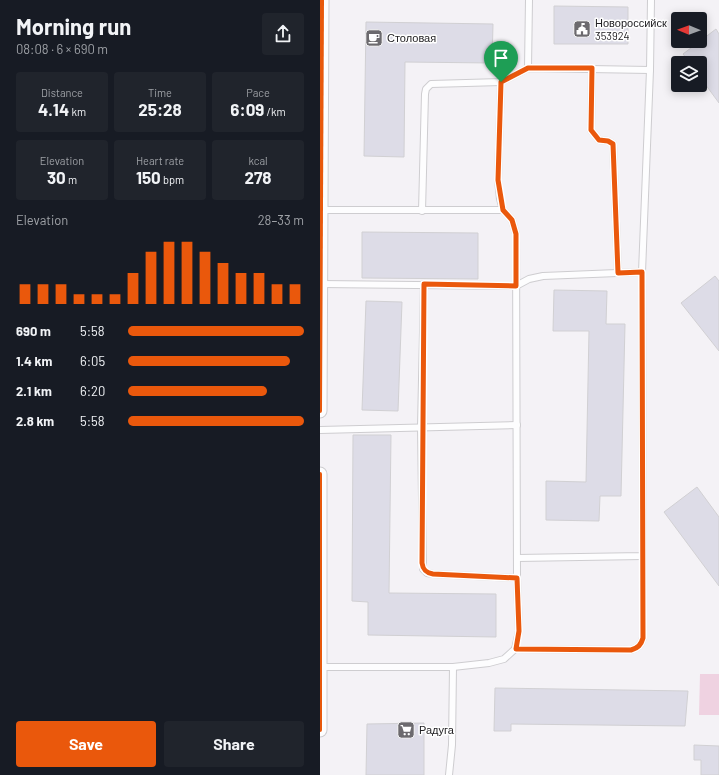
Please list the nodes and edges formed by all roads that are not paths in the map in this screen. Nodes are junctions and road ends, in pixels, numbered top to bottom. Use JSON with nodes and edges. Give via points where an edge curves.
{"nodes":[{"id":1,"x":322,"y":0,"type":"edge"},
{"id":2,"x":529,"y":0,"type":"edge"},
{"id":3,"x":651,"y":0,"type":"edge"},
{"id":4,"x":528,"y":68,"type":"junction"},
{"id":5,"x":592,"y":68,"type":"junction"},
{"id":6,"x":650,"y":70,"type":"junction"},
{"id":7,"x":501,"y":82,"type":"junction"},
{"id":8,"x":322,"y":210,"type":"junction"},
{"id":9,"x":503,"y":210,"type":"junction"},
{"id":10,"x":422,"y":211,"type":"junction"},
{"id":11,"x":642,"y":272,"type":"junction"},
{"id":12,"x":618,"y":273,"type":"junction"},
{"id":13,"x":321,"y":284,"type":"junction"},
{"id":14,"x":424,"y":284,"type":"junction"},
{"id":15,"x":516,"y":286,"type":"junction"},
{"id":16,"x":320,"y":411,"type":"edge"},
{"id":17,"x":517,"y":424,"type":"junction"},
{"id":18,"x":421,"y":427,"type":"junction"},
{"id":19,"x":320,"y":430,"type":"edge"},
{"id":20,"x":320,"y":474,"type":"edge"},
{"id":21,"x":643,"y":556,"type":"junction"},
{"id":22,"x":517,"y":558,"type":"junction"},
{"id":23,"x":517,"y":578,"type":"junction"},
{"id":24,"x":516,"y":649,"type":"junction"},
{"id":25,"x":320,"y":667,"type":"edge"},
{"id":26,"x":453,"y":667,"type":"junction"},
{"id":27,"x":320,"y":730,"type":"edge"},
{"id":28,"x":449,"y":775,"type":"edge"}],
"edges":[{"from":1,"to":8,"type":"street"},
{"from":2,"to":4,"type":"lane"},
{"from":3,"to":6,"type":"lane"},
{"from":4,"to":5,"type":"lane"},
{"from":4,"to":7,"type":"lane"},
{"from":5,"to":6,"type":"lane"},
{"from":5,"to":12,"type":"lane","via":[[591,130],[599,140],[613,144]]},
{"from":6,"to":11,"type":"lane"},
{"from":7,"to":9,"type":"lane","via":[[498,180]]},
{"from":7,"to":10,"type":"lane","via":[[436,83],[430,84],[426,89]]},
{"from":8,"to":10,"type":"lane"},
{"from":8,"to":13,"type":"street"},
{"from":9,"to":10,"type":"lane"},
{"from":9,"to":15,"type":"lane","via":[[512,220],[516,234]]},
{"from":11,"to":12,"type":"lane"},
{"from":11,"to":21,"type":"lane"},
{"from":12,"to":15,"type":"lane","via":[[543,276],[529,279]]},
{"from":13,"to":14,"type":"lane"},
{"from":13,"to":16,"type":"street"},
{"from":14,"to":15,"type":"lane"},
{"from":14,"to":18,"type":"lane"},
{"from":15,"to":17,"type":"lane"},
{"from":17,"to":18,"type":"lane"},
{"from":17,"to":22,"type":"lane"},
{"from":18,"to":19,"type":"lane"},
{"from":18,"to":23,"type":"lane","via":[[423,569],[433,574]]},
{"from":20,"to":25,"type":"street"},
{"from":21,"to":22,"type":"lane"},
{"from":21,"to":24,"type":"lane","via":[[643,638],[637,648]]},
{"from":22,"to":23,"type":"lane"},
{"from":23,"to":24,"type":"lane","via":[[519,631]]},
{"from":24,"to":26,"type":"lane","via":[[504,659]]},
{"from":25,"to":26,"type":"lane"},
{"from":25,"to":27,"type":"street"},
{"from":26,"to":28,"type":"lane"}]}
